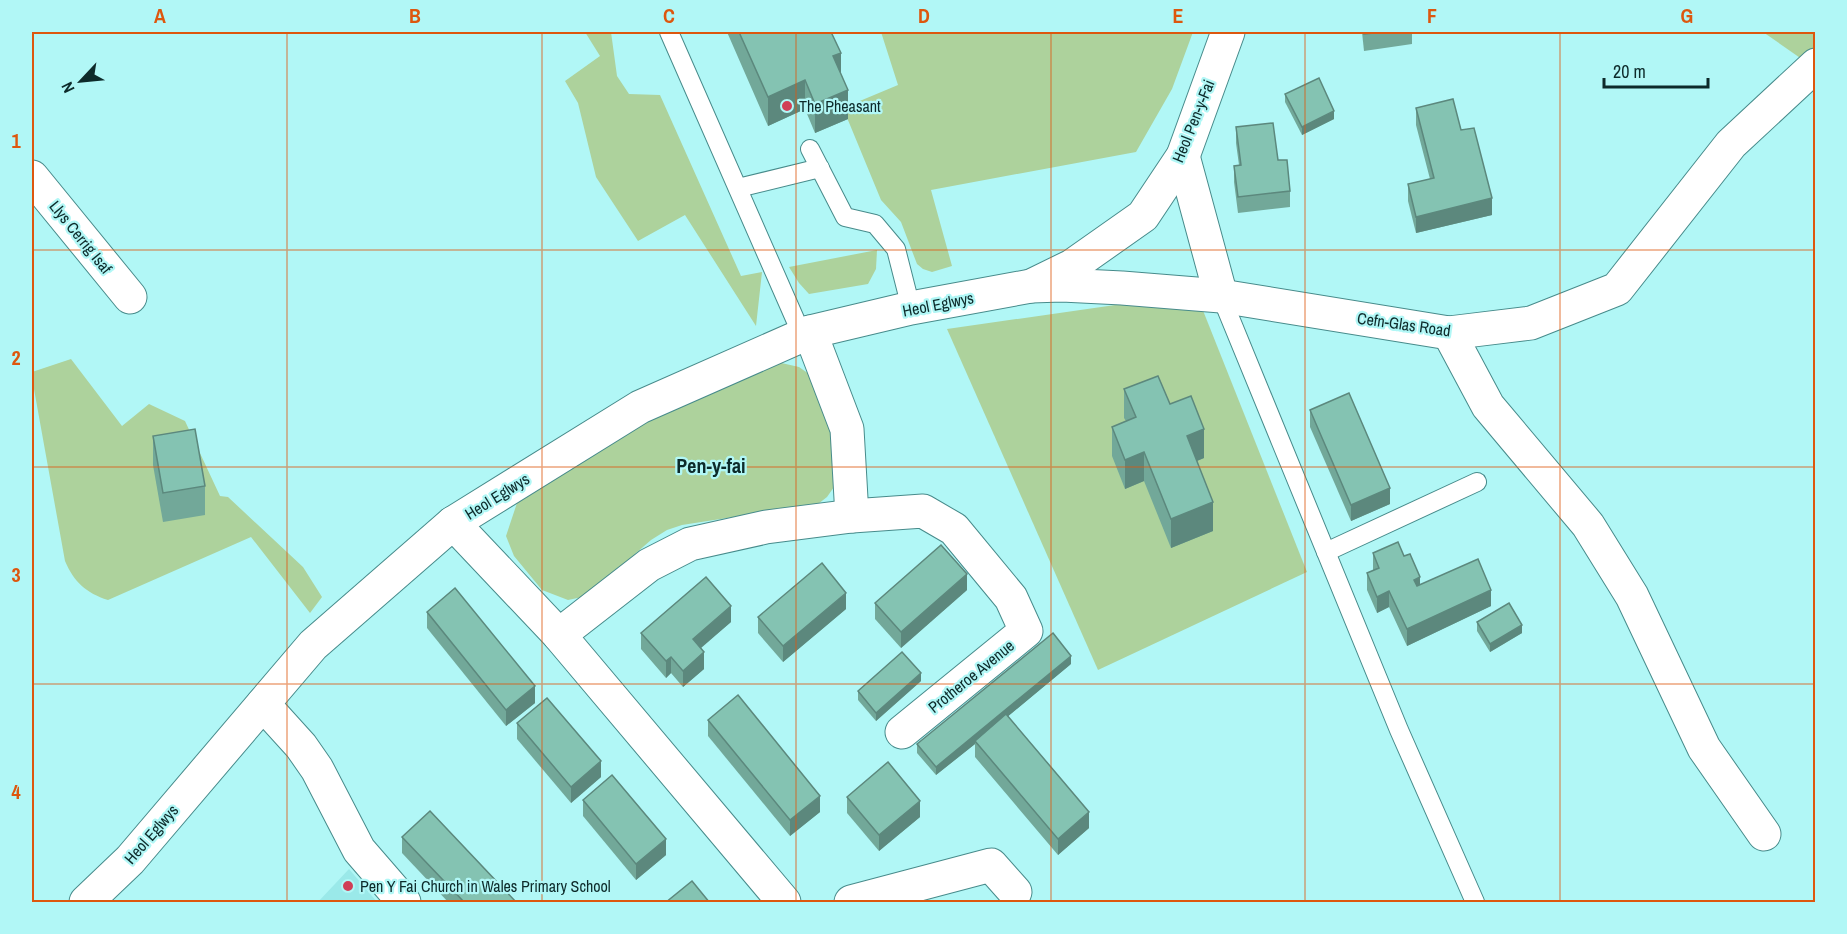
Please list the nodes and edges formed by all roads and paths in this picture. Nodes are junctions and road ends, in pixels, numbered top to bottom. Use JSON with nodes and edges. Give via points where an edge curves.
{"nodes":[{"id":1,"x":669,"y":32,"type":"edge"},
{"id":2,"x":1228,"y":32,"type":"edge"},
{"id":3,"x":1815,"y":66,"type":"edge"},
{"id":4,"x":810,"y":149,"type":"dead end"},
{"id":5,"x":1183,"y":156,"type":"junction"},
{"id":6,"x":820,"y":168,"type":"junction"},
{"id":7,"x":32,"y":177,"type":"edge"},
{"id":8,"x":738,"y":188,"type":"junction"},
{"id":9,"x":1031,"y":286,"type":"junction"},
{"id":10,"x":1221,"y":296,"type":"junction"},
{"id":11,"x":130,"y":297,"type":"dead end"},
{"id":12,"x":911,"y":308,"type":"junction"},
{"id":13,"x":806,"y":333,"type":"junction"},
{"id":14,"x":1449,"y":333,"type":"junction"},
{"id":15,"x":1477,"y":482,"type":"dead end"},
{"id":16,"x":852,"y":516,"type":"junction"},
{"id":17,"x":453,"y":523,"type":"junction"},
{"id":18,"x":1326,"y":552,"type":"junction"},
{"id":19,"x":560,"y":634,"type":"junction"},
{"id":20,"x":263,"y":704,"type":"junction"},
{"id":21,"x":902,"y":732,"type":"dead end"},
{"id":22,"x":1764,"y":834,"type":"dead end"},
{"id":23,"x":1015,"y":892,"type":"dead end"},
{"id":24,"x":86,"y":903,"type":"edge"},
{"id":25,"x":404,"y":903,"type":"edge"},
{"id":26,"x":784,"y":903,"type":"edge"},
{"id":27,"x":851,"y":903,"type":"edge"},
{"id":28,"x":1475,"y":903,"type":"edge"}],
"edges":[{"from":1,"to":8,"type":"lane"},
{"from":2,"to":5,"type":"street","name":"Heol Pen-y-Fai"},
{"from":3,"to":14,"type":"street","name":"Cefn-Glas Road","via":[[1731,144],[1617,289],[1531,323]]},
{"from":4,"to":6,"type":"lane"},
{"from":5,"to":9,"type":"street","name":"Heol Pen-y-Fai","via":[[1143,216],[1072,266]]},
{"from":5,"to":10,"type":"street"},
{"from":6,"to":8,"type":"lane"},
{"from":6,"to":12,"type":"lane","via":[[845,217],[875,224],[896,249]]},
{"from":7,"to":11,"type":"street","name":"Llys Cerrig Isaf"},
{"from":8,"to":13,"type":"lane"},
{"from":9,"to":10,"type":"street","name":"Cefn-Glas Road"},
{"from":9,"to":12,"type":"street","name":"Heol Eglwys"},
{"from":10,"to":14,"type":"street","name":"Cefn-Glas Road"},
{"from":10,"to":18,"type":"lane"},
{"from":12,"to":13,"type":"street","name":"Heol Eglwys"},
{"from":13,"to":16,"type":"street","via":[[847,429]]},
{"from":13,"to":17,"type":"street","name":"Heol Eglwys","via":[[640,407]]},
{"from":14,"to":22,"type":"street","via":[[1488,406],[1588,525],[1632,596],[1704,748]]},
{"from":15,"to":18,"type":"lane"},
{"from":16,"to":19,"type":"street","name":"Protheroe Avenue","via":[[690,544],[650,565]]},
{"from":16,"to":21,"type":"street","name":"Protheroe Avenue","via":[[923,511],[954,529],[1011,598],[1026,631]]},
{"from":17,"to":19,"type":"street"},
{"from":17,"to":20,"type":"street","name":"Heol Eglwys","via":[[313,645]]},
{"from":18,"to":28,"type":"lane"},
{"from":19,"to":26,"type":"street"},
{"from":20,"to":24,"type":"street","name":"Heol Eglwys","via":[[130,860]]},
{"from":20,"to":25,"type":"street","via":[[302,746],[359,850]]},
{"from":23,"to":27,"type":"street","via":[[991,865]]}]}
